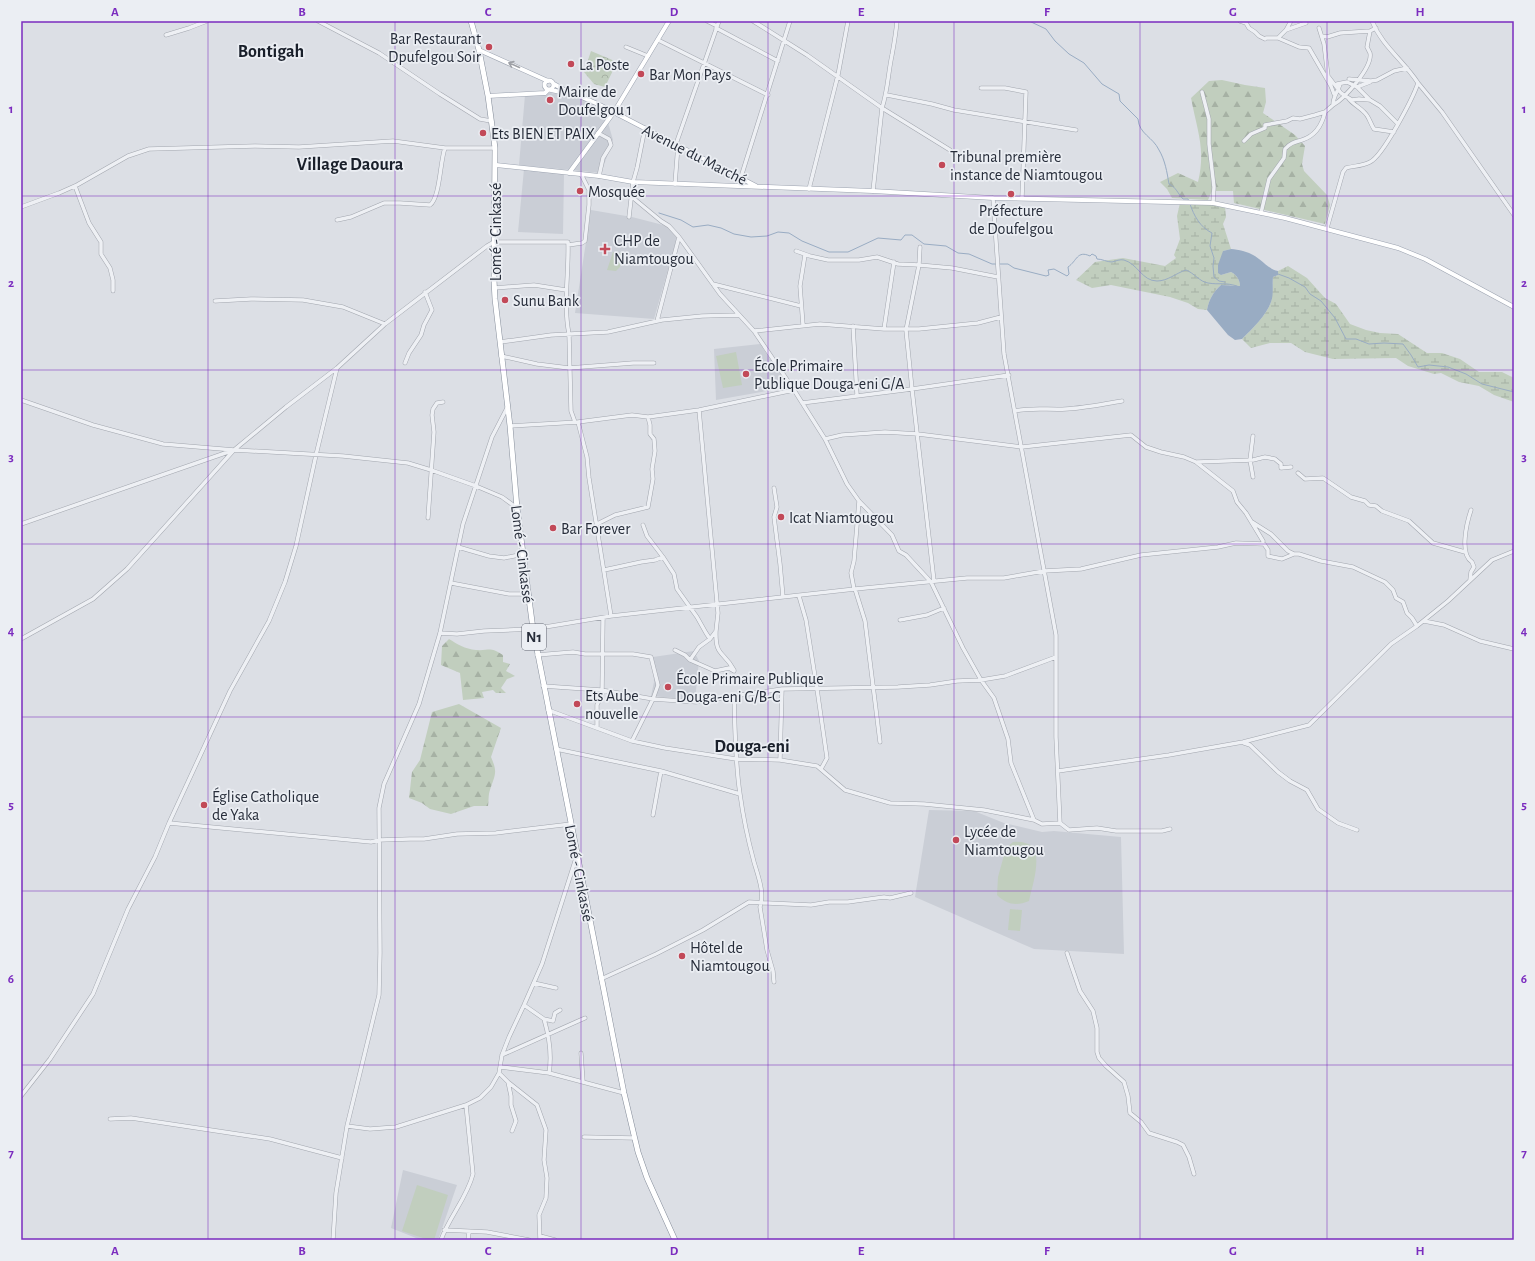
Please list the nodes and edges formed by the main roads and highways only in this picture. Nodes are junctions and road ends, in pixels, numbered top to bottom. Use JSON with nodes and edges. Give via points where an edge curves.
{"nodes":[{"id":1,"x":471,"y":21,"type":"edge"},
{"id":2,"x":669,"y":21,"type":"edge"},
{"id":3,"x":479,"y":50,"type":"junction"},
{"id":4,"x":548,"y":81,"type":"junction"},
{"id":5,"x":554,"y":84,"type":"junction"},
{"id":6,"x":549,"y":90,"type":"junction"},
{"id":7,"x":568,"y":92,"type":"junction"},
{"id":8,"x":488,"y":96,"type":"junction"},
{"id":9,"x":614,"y":112,"type":"junction"},
{"id":10,"x":496,"y":165,"type":"junction"},
{"id":11,"x":569,"y":173,"type":"junction"},
{"id":12,"x":757,"y":186,"type":"junction"},
{"id":13,"x":1514,"y":307,"type":"edge"},
{"id":14,"x":675,"y":1240,"type":"edge"}],
"edges":[{"from":1,"to":3,"type":"highway","name":"Lomé - Cinkassé","number":"N1"},
{"from":2,"to":9,"type":"main road"},
{"from":4,"to":3,"type":"main road","one_way":true},
{"from":3,"to":8,"type":"highway","name":"Lomé - Cinkassé","number":"N1"},
{"from":4,"to":5,"type":"main road"},
{"from":4,"to":6,"type":"main road","via":[[545,86]]},
{"from":5,"to":6,"type":"main road"},
{"from":5,"to":7,"type":"main road","name":"Avenue du Marché"},
{"from":6,"to":7,"type":"main road","name":"Avenue du Marché"},
{"from":6,"to":8,"type":"main road","name":"Avenue du Marché","via":[[545,93]]},
{"from":7,"to":9,"type":"main road","name":"Avenue du Marché"},
{"from":8,"to":10,"type":"highway","name":"Lomé - Cinkassé","number":"N1"},
{"from":9,"to":11,"type":"main road"},
{"from":9,"to":12,"type":"main road","name":"Avenue du Marché"},
{"from":10,"to":11,"type":"main road"},
{"from":10,"to":14,"type":"highway","name":"Lomé - Cinkassé","number":"N1","via":[[494,288],[537,655],[634,1138],[651,1188]]},
{"from":11,"to":12,"type":"main road","via":[[633,182]]},
{"from":12,"to":13,"type":"main road","via":[[993,198],[1213,203],[1327,228],[1398,248],[1425,259]]}]}
